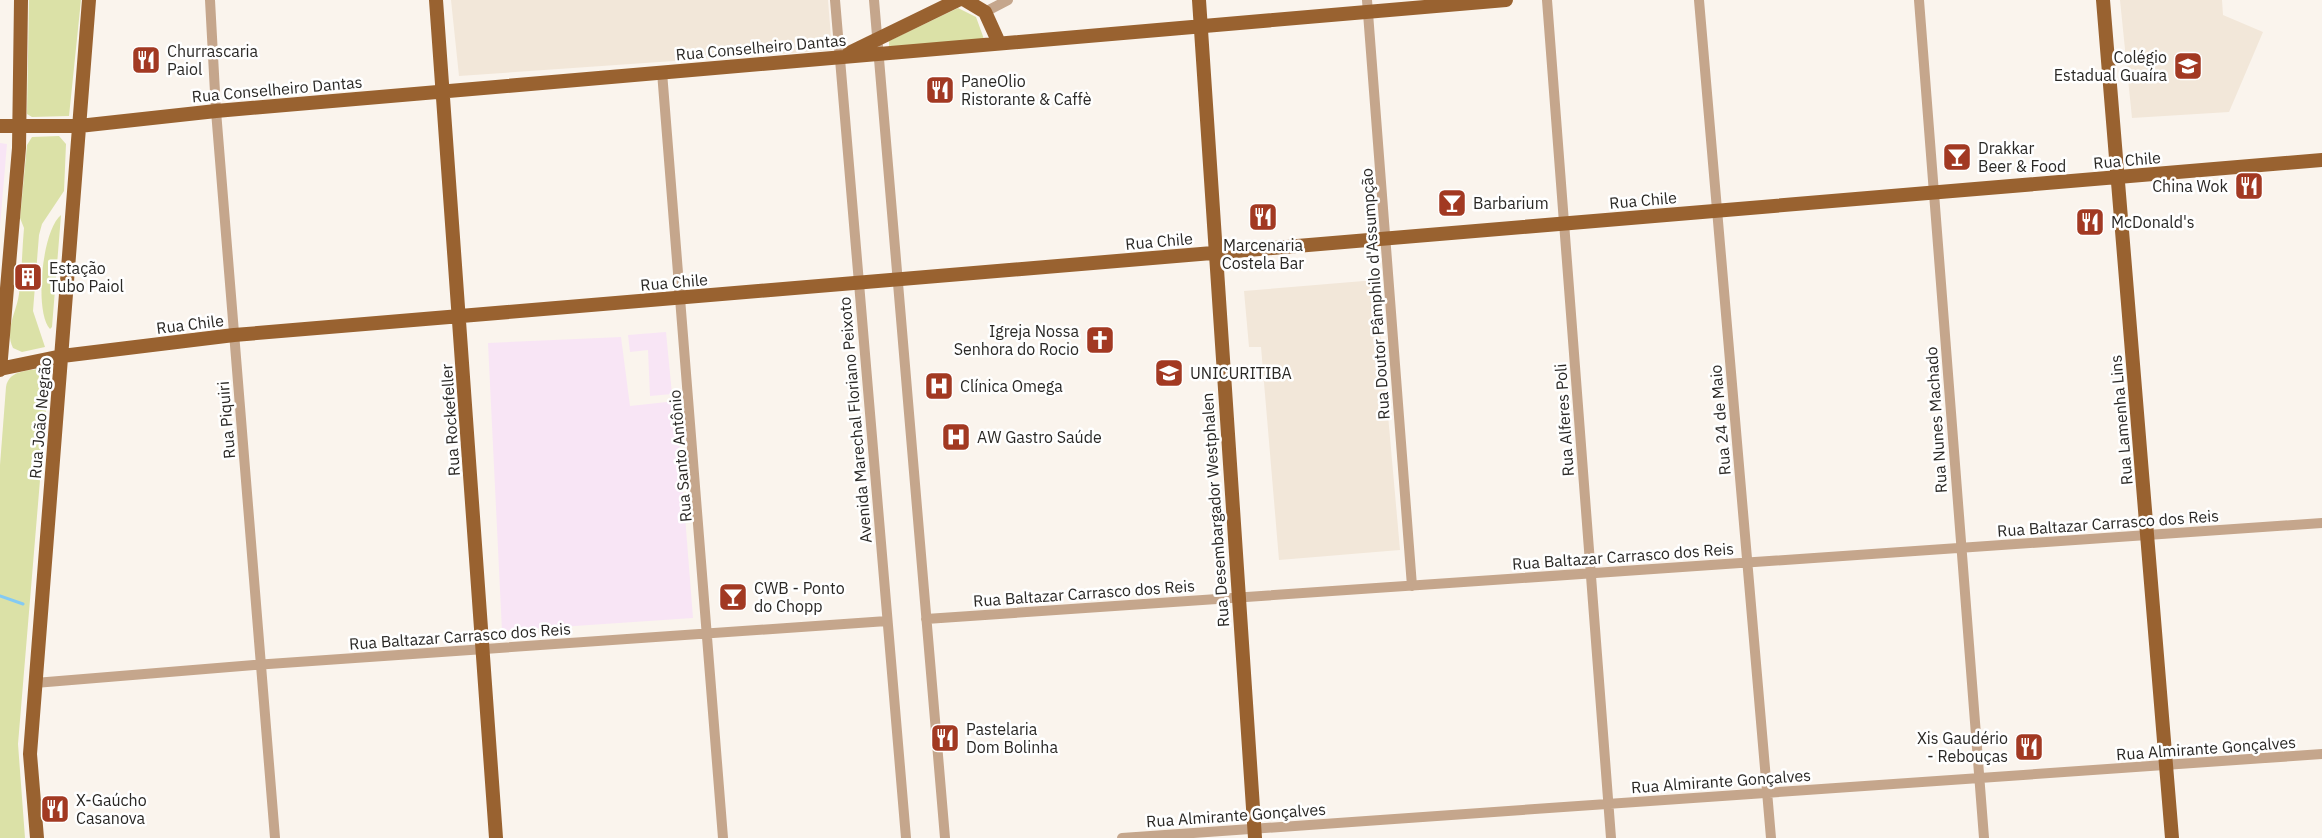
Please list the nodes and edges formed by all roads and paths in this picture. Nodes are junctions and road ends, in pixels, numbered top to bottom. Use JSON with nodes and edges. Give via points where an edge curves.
{"nodes":[{"id":1,"x":21,"y":0,"type":"edge"},
{"id":2,"x":89,"y":0,"type":"edge"},
{"id":3,"x":210,"y":0,"type":"edge"},
{"id":4,"x":436,"y":0,"type":"edge"},
{"id":5,"x":835,"y":0,"type":"edge"},
{"id":6,"x":874,"y":0,"type":"edge"},
{"id":7,"x":958,"y":0,"type":"edge"},
{"id":8,"x":965,"y":0,"type":"edge"},
{"id":9,"x":1008,"y":0,"type":"edge"},
{"id":10,"x":1199,"y":0,"type":"edge"},
{"id":11,"x":1506,"y":0,"type":"edge"},
{"id":12,"x":1547,"y":0,"type":"edge"},
{"id":13,"x":1699,"y":0,"type":"edge"},
{"id":14,"x":1918,"y":0,"type":"edge"},
{"id":15,"x":2103,"y":0,"type":"edge"},
{"id":16,"x":1368,"y":6,"type":"edge"},
{"id":17,"x":985,"y":12,"type":"junction"},
{"id":18,"x":1201,"y":26,"type":"junction"},
{"id":19,"x":878,"y":39,"type":"junction"},
{"id":20,"x":999,"y":43,"type":"junction"},
{"id":21,"x":879,"y":54,"type":"junction"},
{"id":22,"x":839,"y":57,"type":"junction"},
{"id":23,"x":662,"y":72,"type":"junction"},
{"id":24,"x":442,"y":91,"type":"junction"},
{"id":25,"x":216,"y":111,"type":"junction"},
{"id":26,"x":0,"y":126,"type":"edge"},
{"id":27,"x":79,"y":126,"type":"junction"},
{"id":28,"x":19,"y":128,"type":"junction"},
{"id":29,"x":2322,"y":160,"type":"edge"},
{"id":30,"x":2118,"y":177,"type":"junction"},
{"id":31,"x":1934,"y":192,"type":"junction"},
{"id":32,"x":1717,"y":211,"type":"junction"},
{"id":33,"x":1564,"y":224,"type":"junction"},
{"id":34,"x":1385,"y":238,"type":"junction"},
{"id":35,"x":1214,"y":253,"type":"junction"},
{"id":36,"x":898,"y":280,"type":"junction"},
{"id":37,"x":858,"y":283,"type":"junction"},
{"id":38,"x":8,"y":291,"type":"junction"},
{"id":39,"x":682,"y":298,"type":"junction"},
{"id":40,"x":0,"y":310,"type":"edge"},
{"id":41,"x":458,"y":316,"type":"junction"},
{"id":42,"x":234,"y":335,"type":"junction"},
{"id":43,"x":62,"y":356,"type":"junction"},
{"id":44,"x":0,"y":369,"type":"edge"},
{"id":45,"x":2322,"y":523,"type":"edge"},
{"id":46,"x":2147,"y":535,"type":"junction"},
{"id":47,"x":1961,"y":548,"type":"junction"},
{"id":48,"x":1747,"y":563,"type":"junction"},
{"id":49,"x":1591,"y":573,"type":"junction"},
{"id":50,"x":1412,"y":586,"type":"junction"},
{"id":51,"x":1238,"y":597,"type":"junction"},
{"id":52,"x":926,"y":619,"type":"junction"},
{"id":53,"x":888,"y":621,"type":"junction"},
{"id":54,"x":709,"y":634,"type":"junction"},
{"id":55,"x":482,"y":649,"type":"junction"},
{"id":56,"x":261,"y":664,"type":"junction"},
{"id":57,"x":35,"y":683,"type":"junction"},
{"id":58,"x":2322,"y":754,"type":"edge"},
{"id":59,"x":2166,"y":765,"type":"junction"},
{"id":60,"x":1979,"y":778,"type":"junction"},
{"id":61,"x":1767,"y":793,"type":"junction"},
{"id":62,"x":1609,"y":804,"type":"junction"},
{"id":63,"x":1254,"y":833,"type":"edge"},
{"id":64,"x":37,"y":838,"type":"edge"},
{"id":65,"x":275,"y":838,"type":"edge"},
{"id":66,"x":496,"y":838,"type":"edge"},
{"id":67,"x":723,"y":838,"type":"edge"},
{"id":68,"x":906,"y":838,"type":"edge"},
{"id":69,"x":945,"y":838,"type":"edge"},
{"id":70,"x":1122,"y":838,"type":"edge"},
{"id":71,"x":1611,"y":838,"type":"edge"},
{"id":72,"x":1771,"y":838,"type":"edge"},
{"id":73,"x":1984,"y":838,"type":"edge"},
{"id":74,"x":2172,"y":838,"type":"edge"}],
"edges":[{"from":1,"to":28,"type":"main road"},
{"from":2,"to":27,"type":"main road","name":"Rua João Negrão"},
{"from":3,"to":25,"type":"street","name":"Rua Piquiri"},
{"from":4,"to":24,"type":"main road","name":"Rua Rockefeller"},
{"from":5,"to":22,"type":"street","name":"Avenida Marechal Floriano Peixoto"},
{"from":6,"to":19,"type":"street"},
{"from":7,"to":19,"type":"main road"},
{"from":8,"to":17,"type":"main road"},
{"from":9,"to":17,"type":"street"},
{"from":10,"to":18,"type":"main road","name":"Rua Desembargador Westphalen"},
{"from":11,"to":16,"type":"main road","name":"Rua Conselheiro Dantas"},
{"from":12,"to":33,"type":"street","name":"Rua Alferes Poli"},
{"from":13,"to":32,"type":"street","name":"Rua 24 de Maio"},
{"from":14,"to":31,"type":"street","name":"Rua Nunes Machado"},
{"from":15,"to":30,"type":"main road","name":"Rua Lamenha Lins"},
{"from":16,"to":18,"type":"main road","name":"Rua Conselheiro Dantas"},
{"from":16,"to":34,"type":"street","name":"Rua Doutor Pâmphilo d'Assumpção"},
{"from":17,"to":20,"type":"main road"},
{"from":18,"to":20,"type":"main road","name":"Rua Conselheiro Dantas"},
{"from":18,"to":35,"type":"main road","name":"Rua Desembargador Westphalen"},
{"from":19,"to":21,"type":"street"},
{"from":19,"to":22,"type":"main road"},
{"from":20,"to":21,"type":"main road","name":"Rua Conselheiro Dantas"},
{"from":21,"to":22,"type":"main road","name":"Rua Conselheiro Dantas"},
{"from":21,"to":36,"type":"street"},
{"from":22,"to":23,"type":"main road","name":"Rua Conselheiro Dantas"},
{"from":22,"to":37,"type":"street","name":"Avenida Marechal Floriano Peixoto"},
{"from":23,"to":24,"type":"main road","name":"Rua Conselheiro Dantas"},
{"from":23,"to":39,"type":"street","name":"Rua Santo Antônio"},
{"from":24,"to":25,"type":"main road","name":"Rua Conselheiro Dantas"},
{"from":24,"to":41,"type":"main road","name":"Rua Rockefeller"},
{"from":25,"to":27,"type":"main road","name":"Rua Conselheiro Dantas"},
{"from":25,"to":42,"type":"street","name":"Rua Piquiri"},
{"from":26,"to":28,"type":"main road","name":"Rua Conselheiro Dantas"},
{"from":27,"to":28,"type":"main road","name":"Rua Conselheiro Dantas"},
{"from":27,"to":43,"type":"main road","name":"Rua João Negrão"},
{"from":28,"to":38,"type":"main road"},
{"from":29,"to":30,"type":"main road","name":"Rua Chile"},
{"from":30,"to":31,"type":"main road","name":"Rua Chile"},
{"from":30,"to":46,"type":"main road","name":"Rua Lamenha Lins"},
{"from":31,"to":32,"type":"main road","name":"Rua Chile"},
{"from":31,"to":47,"type":"street","name":"Rua Nunes Machado"},
{"from":32,"to":33,"type":"main road","name":"Rua Chile"},
{"from":32,"to":48,"type":"street","name":"Rua 24 de Maio"},
{"from":33,"to":34,"type":"main road","name":"Rua Chile"},
{"from":33,"to":49,"type":"street","name":"Rua Alferes Poli"},
{"from":34,"to":35,"type":"main road","name":"Rua Chile"},
{"from":34,"to":50,"type":"street","name":"Rua Doutor Pâmphilo d'Assumpção"},
{"from":35,"to":36,"type":"main road","name":"Rua Chile"},
{"from":35,"to":51,"type":"main road","name":"Rua Desembargador Westphalen"},
{"from":36,"to":37,"type":"main road","name":"Rua Chile"},
{"from":36,"to":52,"type":"street"},
{"from":37,"to":39,"type":"main road","name":"Rua Chile"},
{"from":37,"to":53,"type":"street","name":"Avenida Marechal Floriano Peixoto"},
{"from":38,"to":40,"type":"street"},
{"from":38,"to":44,"type":"main road"},
{"from":39,"to":41,"type":"main road","name":"Rua Chile"},
{"from":39,"to":54,"type":"street","name":"Rua Santo Antônio"},
{"from":41,"to":42,"type":"main road","name":"Rua Chile"},
{"from":41,"to":55,"type":"main road","name":"Rua Rockefeller"},
{"from":42,"to":43,"type":"main road","name":"Rua Chile"},
{"from":42,"to":56,"type":"street","name":"Rua Piquiri"},
{"from":43,"to":44,"type":"main road","name":"Rua Chile"},
{"from":43,"to":57,"type":"main road","name":"Rua João Negrão"},
{"from":45,"to":46,"type":"street","name":"Rua Baltazar Carrasco dos Reis"},
{"from":46,"to":47,"type":"street","name":"Rua Baltazar Carrasco dos Reis"},
{"from":46,"to":59,"type":"main road","name":"Rua Lamenha Lins"},
{"from":47,"to":48,"type":"street","name":"Rua Baltazar Carrasco dos Reis"},
{"from":47,"to":60,"type":"street","name":"Rua Nunes Machado"},
{"from":48,"to":49,"type":"street","name":"Rua Baltazar Carrasco dos Reis"},
{"from":48,"to":61,"type":"street","name":"Rua 24 de Maio"},
{"from":49,"to":50,"type":"street","name":"Rua Baltazar Carrasco dos Reis"},
{"from":49,"to":62,"type":"street","name":"Rua Alferes Poli"},
{"from":50,"to":51,"type":"street","name":"Rua Baltazar Carrasco dos Reis"},
{"from":51,"to":52,"type":"street","name":"Rua Baltazar Carrasco dos Reis"},
{"from":51,"to":63,"type":"main road","name":"Rua Desembargador Westphalen"},
{"from":52,"to":69,"type":"street"},
{"from":53,"to":54,"type":"street","name":"Rua Baltazar Carrasco dos Reis"},
{"from":53,"to":68,"type":"street","name":"Avenida Marechal Floriano Peixoto"},
{"from":54,"to":55,"type":"street","name":"Rua Baltazar Carrasco dos Reis"},
{"from":54,"to":67,"type":"street","name":"Rua Santo Antônio"},
{"from":55,"to":56,"type":"street","name":"Rua Baltazar Carrasco dos Reis"},
{"from":55,"to":66,"type":"main road","name":"Rua Rockefeller"},
{"from":56,"to":57,"type":"street","name":"Rua Baltazar Carrasco dos Reis"},
{"from":56,"to":65,"type":"street","name":"Rua Piquiri"},
{"from":57,"to":64,"type":"main road","name":"Rua João Negrão","via":[[30,753]]},
{"from":58,"to":59,"type":"street","name":"Rua Almirante Gonçalves"},
{"from":59,"to":60,"type":"street","name":"Rua Almirante Gonçalves"},
{"from":59,"to":74,"type":"main road","name":"Rua Lamenha Lins"},
{"from":60,"to":61,"type":"street","name":"Rua Almirante Gonçalves"},
{"from":60,"to":73,"type":"street","name":"Rua Nunes Machado"},
{"from":61,"to":62,"type":"street","name":"Rua Almirante Gonçalves"},
{"from":61,"to":72,"type":"street","name":"Rua 24 de Maio"},
{"from":62,"to":63,"type":"street","name":"Rua Almirante Gonçalves"},
{"from":62,"to":71,"type":"street","name":"Rua Alferes Poli"},
{"from":63,"to":70,"type":"street","name":"Rua Almirante Gonçalves"}]}
